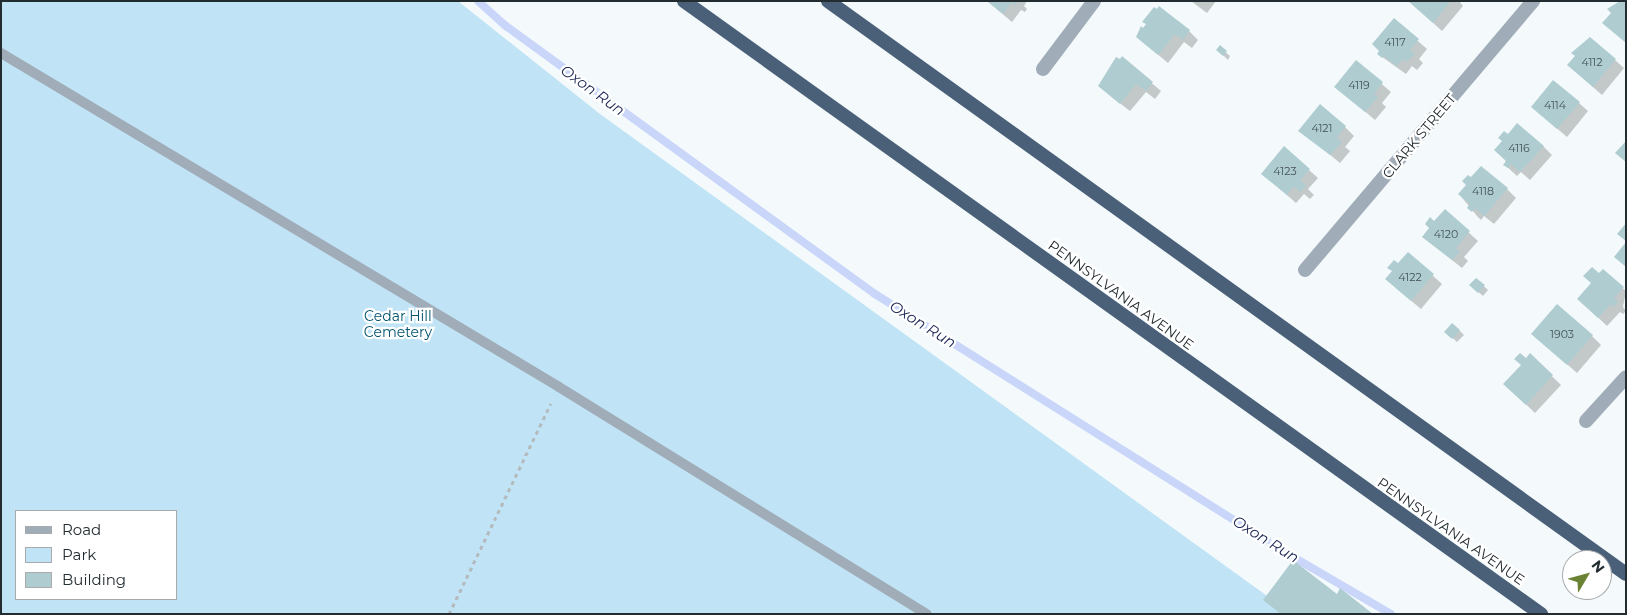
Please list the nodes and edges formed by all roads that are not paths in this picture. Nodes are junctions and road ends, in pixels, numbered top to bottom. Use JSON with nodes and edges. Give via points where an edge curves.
{"nodes":[{"id":1,"x":684,"y":1,"type":"edge"},
{"id":2,"x":828,"y":1,"type":"edge"},
{"id":3,"x":1094,"y":1,"type":"edge"},
{"id":4,"x":1533,"y":1,"type":"edge"},
{"id":5,"x":1,"y":53,"type":"edge"},
{"id":6,"x":1042,"y":69,"type":"dead end"},
{"id":7,"x":1305,"y":270,"type":"dead end"},
{"id":8,"x":1626,"y":377,"type":"edge"},
{"id":9,"x":1586,"y":421,"type":"dead end"},
{"id":10,"x":1626,"y":574,"type":"edge"},
{"id":11,"x":927,"y":614,"type":"edge"},
{"id":12,"x":1541,"y":614,"type":"edge"}],
"edges":[{"from":1,"to":12,"type":"highway","name":"PENNSYLVANIA AVENUE"},
{"from":2,"to":10,"type":"highway"},
{"from":3,"to":6,"type":"street"},
{"from":4,"to":7,"type":"street","name":"CLARK STREET"},
{"from":5,"to":11,"type":"lane","via":[[558,387]]},
{"from":8,"to":9,"type":"street"}]}
